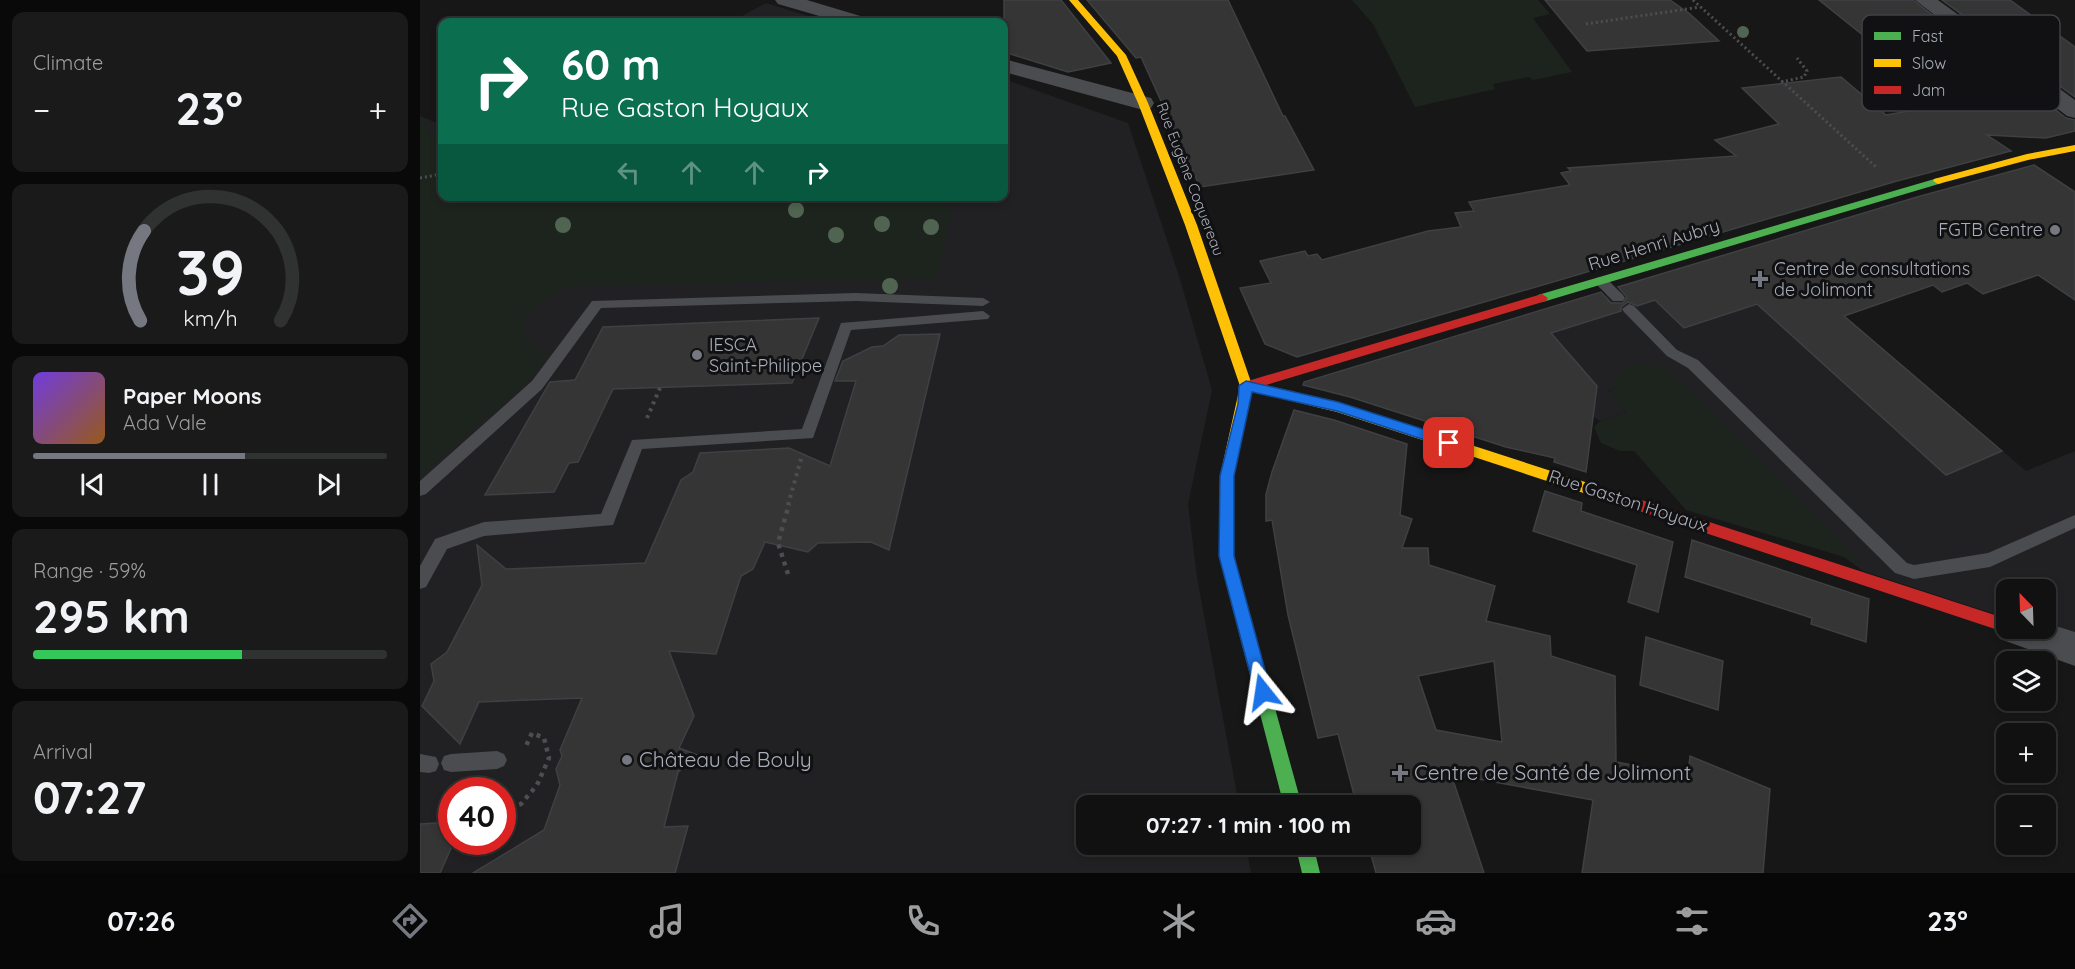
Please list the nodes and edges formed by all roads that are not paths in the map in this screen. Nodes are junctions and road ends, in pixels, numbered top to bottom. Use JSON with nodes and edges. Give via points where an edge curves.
{"nodes":[{"id":1,"x":784,"y":0,"type":"edge"},
{"id":2,"x":1073,"y":0,"type":"edge"},
{"id":3,"x":1925,"y":0,"type":"edge"},
{"id":4,"x":1945,"y":15,"type":"edge"},
{"id":5,"x":846,"y":18,"type":"edge"},
{"id":6,"x":1008,"y":66,"type":"edge"},
{"id":7,"x":2060,"y":100,"type":"edge"},
{"id":8,"x":1143,"y":103,"type":"junction"},
{"id":9,"x":2075,"y":111,"type":"edge"},
{"id":10,"x":2075,"y":148,"type":"edge"},
{"id":11,"x":1601,"y":280,"type":"junction"},
{"id":12,"x":1246,"y":386,"type":"junction"},
{"id":13,"x":420,"y":490,"type":"edge"},
{"id":14,"x":2075,"y":521,"type":"edge"},
{"id":15,"x":420,"y":582,"type":"edge"},
{"id":16,"x":1996,"y":622,"type":"edge"},
{"id":17,"x":2045,"y":639,"type":"edge"},
{"id":18,"x":2075,"y":649,"type":"edge"},
{"id":19,"x":497,"y":760,"type":"dead end"},
{"id":20,"x":451,"y":763,"type":"dead end"},
{"id":21,"x":1290,"y":795,"type":"edge"},
{"id":22,"x":1307,"y":855,"type":"edge"},
{"id":23,"x":1311,"y":873,"type":"edge"}],
"edges":[{"from":1,"to":5,"type":"street"},
{"from":2,"to":8,"type":"street","name":"Rue Eugène Coquereau","via":[[1121,55]]},
{"from":3,"to":4,"type":"street"},
{"from":6,"to":8,"type":"street"},
{"from":7,"to":9,"type":"street"},
{"from":8,"to":12,"type":"street","name":"Rue Eugène Coquereau","via":[[1191,225]]},
{"from":10,"to":11,"type":"street","name":"Rue Henri Aubry","via":[[1906,189]]},
{"from":11,"to":12,"type":"street","name":"Rue Henri Aubry"},
{"from":11,"to":14,"type":"lane","via":[[1672,353],[1693,364],[1901,568],[1914,572],[1990,560]]},
{"from":12,"to":16,"type":"street","name":"Rue Gaston Hoyaux","via":[[1338,406]]},
{"from":12,"to":21,"type":"street","via":[[1227,476],[1226,556]]},
{"from":13,"to":15,"type":"lane","via":[[537,385],[597,304],[856,297],[983,309],[846,326],[808,434],[637,444],[607,520],[484,529],[441,544]]},
{"from":17,"to":18,"type":"street"},
{"from":19,"to":20,"type":"lane"},
{"from":22,"to":23,"type":"street"}]}
